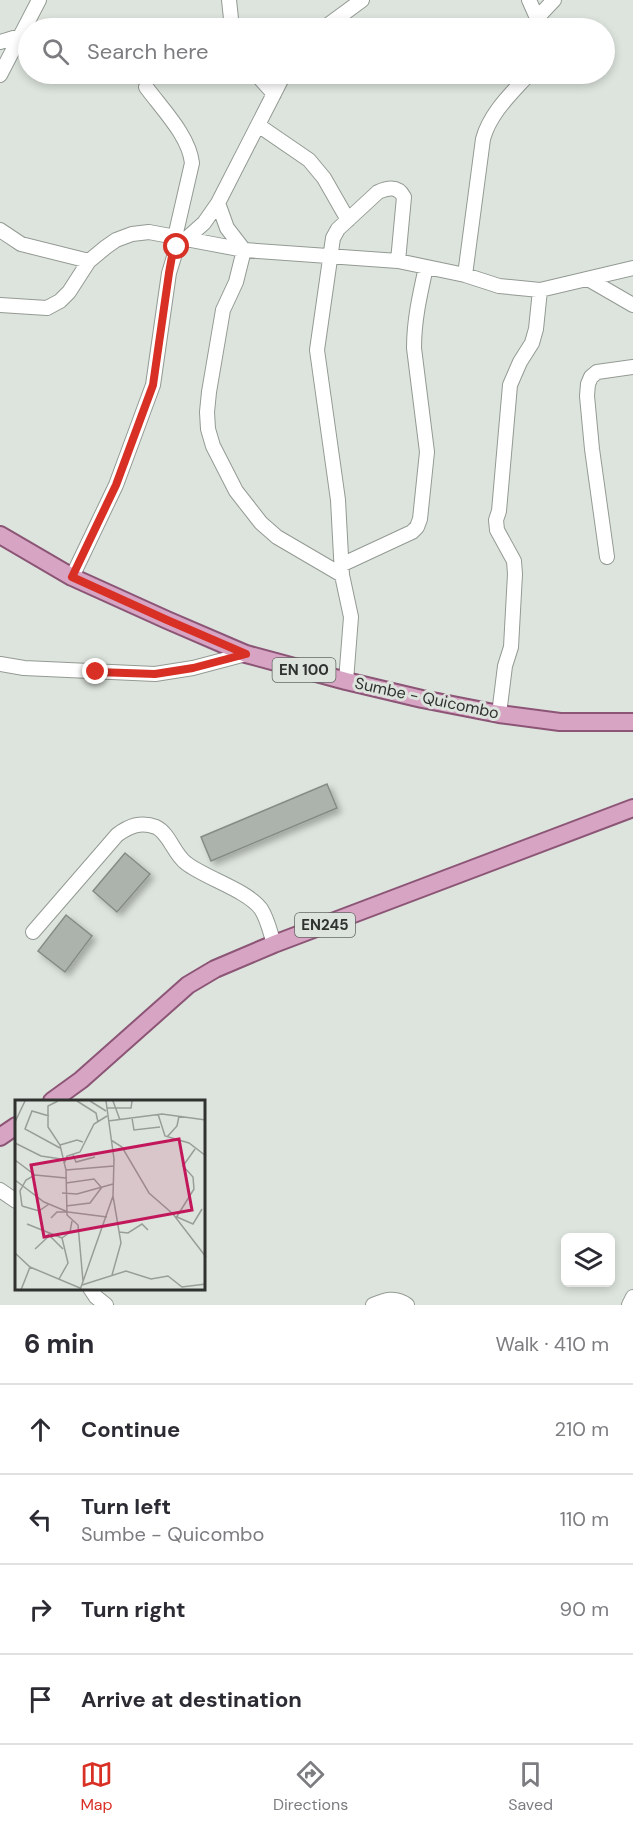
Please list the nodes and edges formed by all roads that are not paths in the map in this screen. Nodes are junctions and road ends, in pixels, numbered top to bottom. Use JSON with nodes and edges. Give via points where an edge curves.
{"nodes":[{"id":1,"x":39,"y":0,"type":"edge"},
{"id":2,"x":229,"y":0,"type":"edge"},
{"id":3,"x":362,"y":0,"type":"edge"},
{"id":4,"x":529,"y":0,"type":"edge"},
{"id":5,"x":554,"y":0,"type":"edge"},
{"id":6,"x":30,"y":18,"type":"edge"},
{"id":7,"x":231,"y":18,"type":"edge"},
{"id":8,"x":338,"y":18,"type":"edge"},
{"id":9,"x":535,"y":18,"type":"edge"},
{"id":10,"x":541,"y":18,"type":"edge"},
{"id":11,"x":18,"y":37,"type":"edge"},
{"id":12,"x":18,"y":40,"type":"edge"},
{"id":13,"x":0,"y":42,"type":"edge"},
{"id":14,"x":0,"y":75,"type":"edge"},
{"id":15,"x":265,"y":84,"type":"edge"},
{"id":16,"x":280,"y":84,"type":"edge"},
{"id":17,"x":520,"y":84,"type":"edge"},
{"id":18,"x":146,"y":87,"type":"dead end"},
{"id":19,"x":274,"y":94,"type":"junction"},
{"id":20,"x":258,"y":125,"type":"junction"},
{"id":21,"x":218,"y":203,"type":"junction"},
{"id":22,"x":348,"y":220,"type":"junction"},
{"id":23,"x":0,"y":230,"type":"edge"},
{"id":24,"x":180,"y":238,"type":"junction"},
{"id":25,"x":244,"y":250,"type":"junction"},
{"id":26,"x":330,"y":256,"type":"junction"},
{"id":27,"x":89,"y":261,"type":"junction"},
{"id":28,"x":398,"y":261,"type":"junction"},
{"id":29,"x":426,"y":267,"type":"junction"},
{"id":30,"x":633,"y":268,"type":"edge"},
{"id":31,"x":465,"y":276,"type":"junction"},
{"id":32,"x":588,"y":279,"type":"junction"},
{"id":33,"x":540,"y":290,"type":"junction"},
{"id":34,"x":0,"y":305,"type":"edge"},
{"id":35,"x":633,"y":306,"type":"edge"},
{"id":36,"x":633,"y":368,"type":"edge"},
{"id":37,"x":0,"y":535,"type":"edge"},
{"id":38,"x":607,"y":557,"type":"dead end"},
{"id":39,"x":341,"y":570,"type":"junction"},
{"id":40,"x":72,"y":577,"type":"junction"},
{"id":41,"x":246,"y":654,"type":"junction"},
{"id":42,"x":0,"y":664,"type":"edge"},
{"id":43,"x":346,"y":681,"type":"junction"},
{"id":44,"x":499,"y":714,"type":"junction"},
{"id":45,"x":633,"y":722,"type":"edge"},
{"id":46,"x":633,"y":808,"type":"edge"},
{"id":47,"x":33,"y":932,"type":"dead end"},
{"id":48,"x":274,"y":944,"type":"junction"},
{"id":49,"x":53,"y":1100,"type":"edge"},
{"id":50,"x":15,"y":1127,"type":"edge"},
{"id":51,"x":0,"y":1137,"type":"edge"},
{"id":52,"x":0,"y":1190,"type":"edge"},
{"id":53,"x":15,"y":1200,"type":"edge"},
{"id":54,"x":91,"y":1290,"type":"edge"},
{"id":55,"x":633,"y":1297,"type":"edge"},
{"id":56,"x":106,"y":1305,"type":"edge"},
{"id":57,"x":373,"y":1305,"type":"edge"},
{"id":58,"x":406,"y":1305,"type":"edge"},
{"id":59,"x":629,"y":1305,"type":"edge"}],
"edges":[{"from":1,"to":6,"type":"street"},
{"from":2,"to":7,"type":"street"},
{"from":3,"to":8,"type":"street"},
{"from":4,"to":9,"type":"street"},
{"from":5,"to":10,"type":"street"},
{"from":11,"to":13,"type":"street"},
{"from":12,"to":14,"type":"street"},
{"from":15,"to":19,"type":"street"},
{"from":16,"to":19,"type":"street"},
{"from":17,"to":31,"type":"street","via":[[486,128]]},
{"from":18,"to":24,"type":"street","via":[[191,153]]},
{"from":19,"to":20,"type":"street"},
{"from":20,"to":21,"type":"street"},
{"from":20,"to":22,"type":"street","via":[[309,160]]},
{"from":21,"to":24,"type":"street","via":[[204,223]]},
{"from":21,"to":25,"type":"street","via":[[227,228]]},
{"from":22,"to":26,"type":"street","via":[[333,238]]},
{"from":22,"to":28,"type":"street","via":[[378,192],[393,188],[400,191],[404,205]]},
{"from":23,"to":27,"type":"street","via":[[21,244]]},
{"from":24,"to":25,"type":"street"},
{"from":24,"to":27,"type":"street","via":[[149,232],[132,234],[116,240]]},
{"from":24,"to":40,"type":"street","via":[[172,256],[153,385],[116,485]]},
{"from":25,"to":26,"type":"street"},
{"from":25,"to":39,"type":"street","via":[[236,282],[223,310],[209,392],[208,429],[213,446],[236,491],[261,523],[278,537]]},
{"from":26,"to":28,"type":"street"},
{"from":26,"to":39,"type":"street","via":[[317,350],[338,500]]},
{"from":27,"to":34,"type":"street","via":[[60,302],[47,308]]},
{"from":28,"to":29,"type":"street"},
{"from":29,"to":31,"type":"street"},
{"from":29,"to":39,"type":"street","via":[[414,334],[427,452],[420,519],[412,532]]},
{"from":30,"to":32,"type":"street"},
{"from":31,"to":33,"type":"street","via":[[499,286]]},
{"from":32,"to":33,"type":"street"},
{"from":32,"to":35,"type":"street"},
{"from":33,"to":44,"type":"street","via":[[532,343],[510,385],[496,520],[501,541],[514,561],[515,574],[511,647]]},
{"from":36,"to":38,"type":"street","via":[[597,372],[588,384],[592,449]]},
{"from":37,"to":40,"type":"main road","name":"Sumbe - Quicombo","number":"EN 100"},
{"from":39,"to":43,"type":"street","via":[[351,626]]},
{"from":40,"to":41,"type":"main road","name":"Sumbe - Quicombo","number":"EN 100"},
{"from":41,"to":42,"type":"street","via":[[155,674]]},
{"from":41,"to":43,"type":"main road","name":"Sumbe - Quicombo","number":"EN 100"},
{"from":43,"to":44,"type":"main road","name":"Sumbe - Quicombo","number":"EN 100"},
{"from":44,"to":45,"type":"main road","name":"Sumbe - Quicombo","number":"EN 100","via":[[560,722]]},
{"from":46,"to":48,"type":"main road","number":"EN245"},
{"from":47,"to":48,"type":"street","via":[[117,835],[139,824],[162,831],[187,864],[259,906]]},
{"from":48,"to":49,"type":"main road","number":"EN245","via":[[188,985]]},
{"from":50,"to":51,"type":"main road"},
{"from":52,"to":53,"type":"street"},
{"from":54,"to":56,"type":"street"},
{"from":55,"to":59,"type":"street"},
{"from":57,"to":58,"type":"street","via":[[394,1300]]}]}
